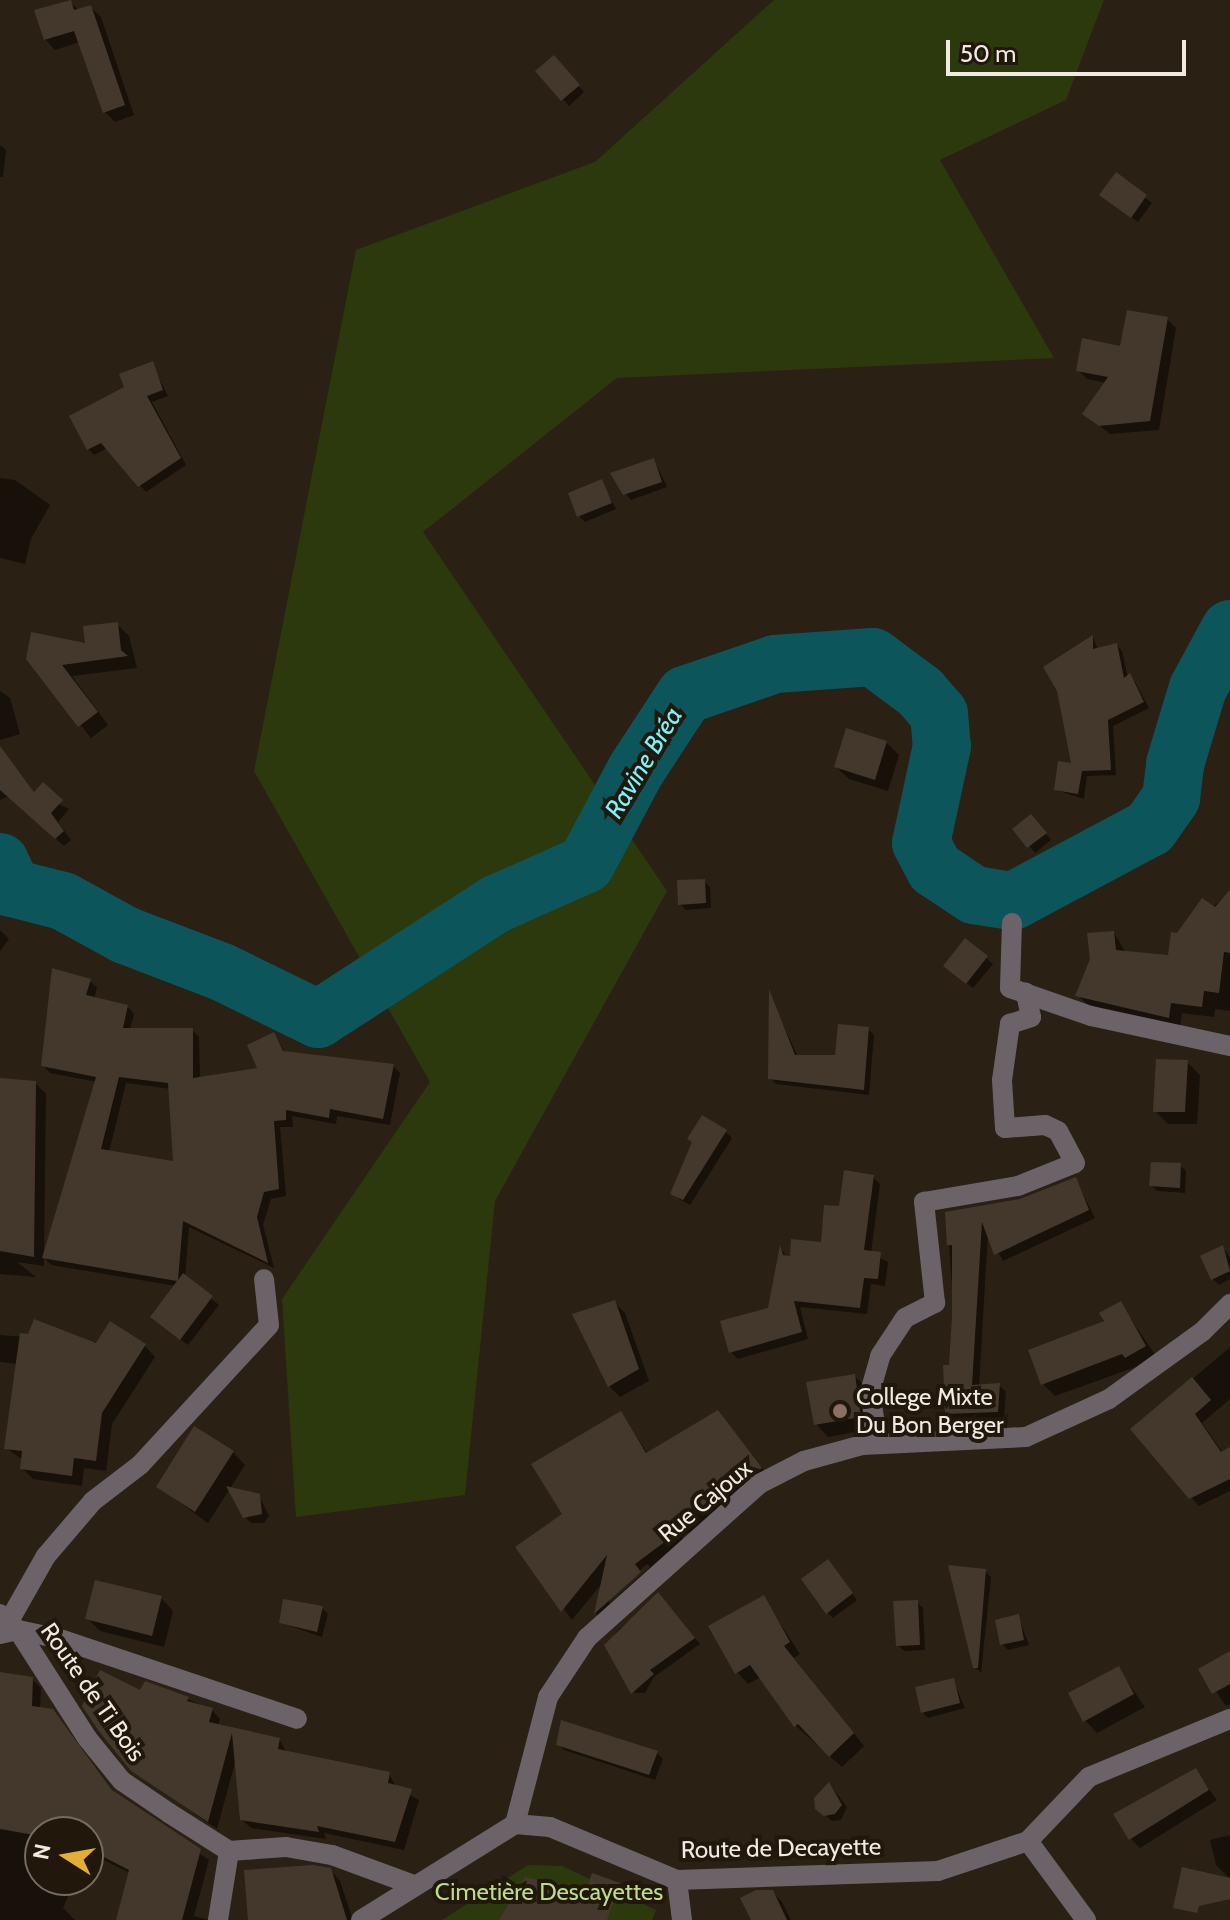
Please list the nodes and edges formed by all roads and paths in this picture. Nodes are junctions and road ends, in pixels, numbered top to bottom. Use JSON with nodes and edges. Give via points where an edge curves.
{"nodes":[{"id":1,"x":1012,"y":923,"type":"dead end"},
{"id":2,"x":1026,"y":993,"type":"junction"},
{"id":3,"x":1230,"y":1046,"type":"edge"},
{"id":4,"x":264,"y":1279,"type":"dead end"},
{"id":5,"x":1230,"y":1304,"type":"edge"},
{"id":6,"x":862,"y":1445,"type":"junction"},
{"id":7,"x":7,"y":1625,"type":"edge"},
{"id":8,"x":297,"y":1719,"type":"dead end"},
{"id":9,"x":1230,"y":1719,"type":"edge"},
{"id":10,"x":515,"y":1824,"type":"junction"},
{"id":11,"x":1028,"y":1841,"type":"junction"},
{"id":12,"x":229,"y":1851,"type":"junction"},
{"id":13,"x":677,"y":1880,"type":"junction"},
{"id":14,"x":411,"y":1884,"type":"junction"},
{"id":15,"x":218,"y":1920,"type":"edge"},
{"id":16,"x":361,"y":1920,"type":"edge"},
{"id":17,"x":682,"y":1920,"type":"edge"},
{"id":18,"x":1086,"y":1920,"type":"edge"}],
"edges":[{"from":1,"to":2,"type":"street","via":[[1010,988]]},
{"from":2,"to":3,"type":"street","via":[[1091,1016]]},
{"from":2,"to":6,"type":"street","via":[[1031,1017],[1010,1024],[1002,1080],[1005,1128],[1045,1125],[1058,1131],[1075,1163],[1018,1186],[924,1202],[935,1303],[905,1318],[880,1356],[870,1392],[875,1424]]},
{"from":4,"to":7,"type":"street","via":[[269,1325],[140,1465],[93,1501],[46,1556]]},
{"from":5,"to":6,"type":"street","name":"Rue Cajoux","via":[[1202,1332],[1109,1399],[1026,1437]]},
{"from":6,"to":10,"type":"street","name":"Rue Cajoux","via":[[804,1461],[759,1484],[587,1638],[548,1697]]},
{"from":7,"to":8,"type":"street","via":[[118,1656]]},
{"from":7,"to":12,"type":"street","name":"Route de Ti Bois","via":[[122,1781]]},
{"from":9,"to":11,"type":"street","via":[[1089,1777]]},
{"from":10,"to":13,"type":"street","name":"Route de Decayette","via":[[550,1827]]},
{"from":10,"to":14,"type":"street","via":[[473,1855]]},
{"from":11,"to":13,"type":"street","name":"Route de Decayette","via":[[938,1871]]},
{"from":11,"to":18,"type":"street"},
{"from":12,"to":14,"type":"street","via":[[286,1847],[332,1855]]},
{"from":12,"to":15,"type":"street"},
{"from":13,"to":17,"type":"street"},
{"from":14,"to":16,"type":"street"}]}
